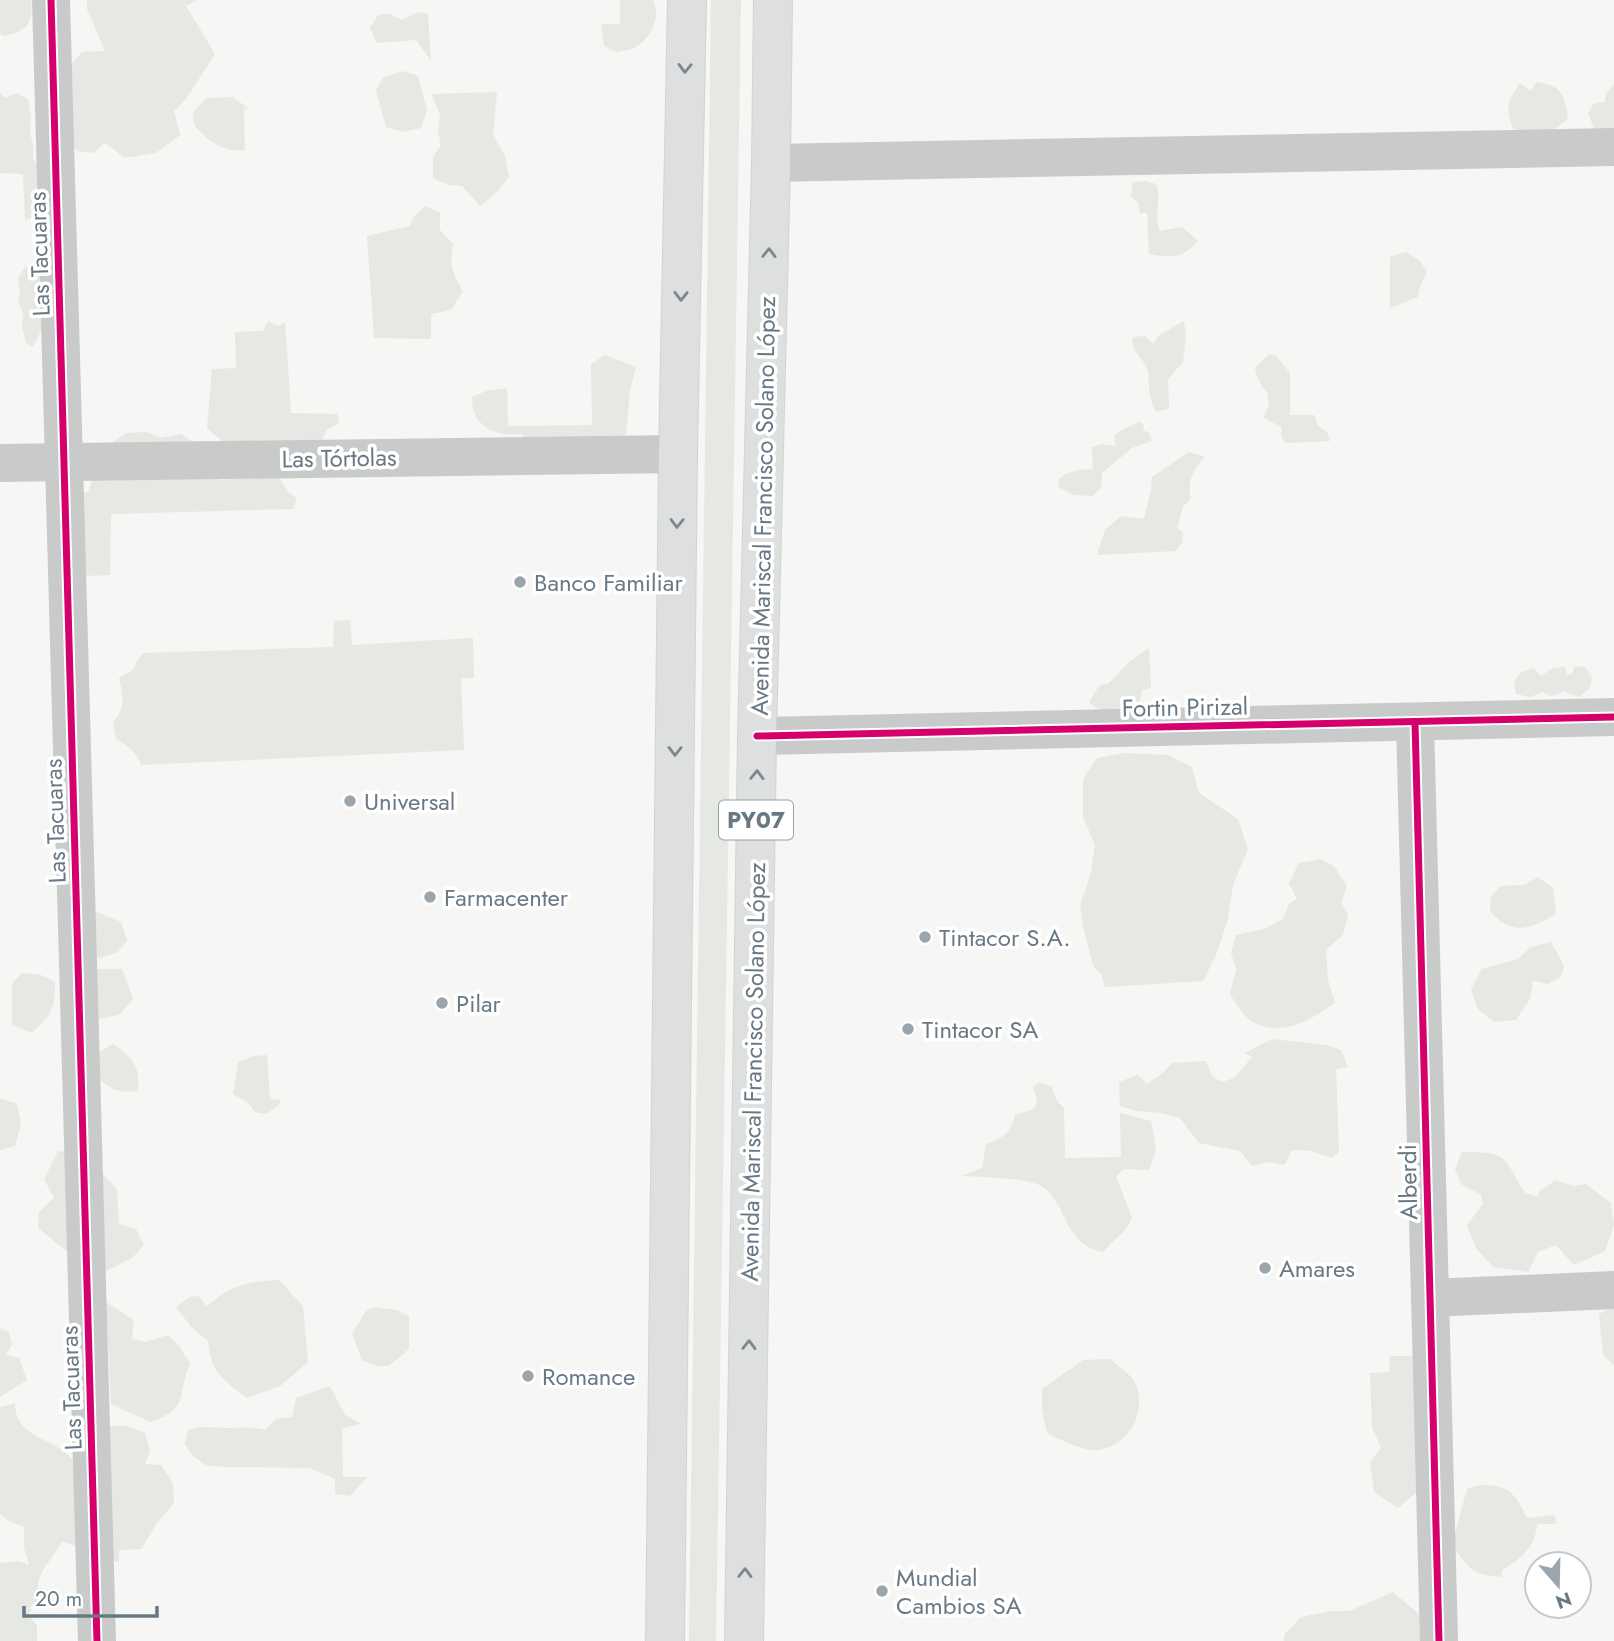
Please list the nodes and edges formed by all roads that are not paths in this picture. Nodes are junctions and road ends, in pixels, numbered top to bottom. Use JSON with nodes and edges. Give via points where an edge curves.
{"nodes":[{"id":1,"x":51,"y":0,"type":"edge"},
{"id":2,"x":687,"y":0,"type":"edge"},
{"id":3,"x":773,"y":0,"type":"edge"},
{"id":4,"x":1614,"y":147,"type":"edge"},
{"id":5,"x":771,"y":163,"type":"junction"},
{"id":6,"x":678,"y":454,"type":"junction"},
{"id":7,"x":64,"y":462,"type":"junction"},
{"id":8,"x":0,"y":463,"type":"edge"},
{"id":9,"x":1614,"y":717,"type":"edge"},
{"id":10,"x":1415,"y":722,"type":"junction"},
{"id":11,"x":757,"y":736,"type":"junction"},
{"id":12,"x":1614,"y":1290,"type":"edge"},
{"id":13,"x":1430,"y":1298,"type":"junction"},
{"id":14,"x":97,"y":1641,"type":"edge"},
{"id":15,"x":665,"y":1641,"type":"edge"},
{"id":16,"x":744,"y":1641,"type":"edge"},
{"id":17,"x":1439,"y":1641,"type":"edge"}],
"edges":[{"from":1,"to":7,"type":"street","name":"Las Tacuaras"},
{"from":2,"to":6,"type":"highway","one_way":true},
{"from":3,"to":5,"type":"highway","name":"Avenida Mariscal Francisco Solano López","number":"PY07"},
{"from":4,"to":5,"type":"street"},
{"from":11,"to":5,"type":"highway","name":"Avenida Mariscal Francisco Solano López","number":"PY07","one_way":true},
{"from":6,"to":7,"type":"street","name":"Las Tórtolas"},
{"from":6,"to":15,"type":"highway","one_way":true},
{"from":7,"to":8,"type":"street","name":"Las Tórtolas"},
{"from":7,"to":14,"type":"street","name":"Las Tacuaras"},
{"from":9,"to":10,"type":"street","name":"Fortin Pirizal"},
{"from":10,"to":11,"type":"street","name":"Fortin Pirizal"},
{"from":10,"to":13,"type":"street","name":"Alberdi"},
{"from":16,"to":11,"type":"highway","name":"Avenida Mariscal Francisco Solano López","number":"PY07","one_way":true},
{"from":12,"to":13,"type":"street"},
{"from":13,"to":17,"type":"street","name":"Alberdi"}]}
